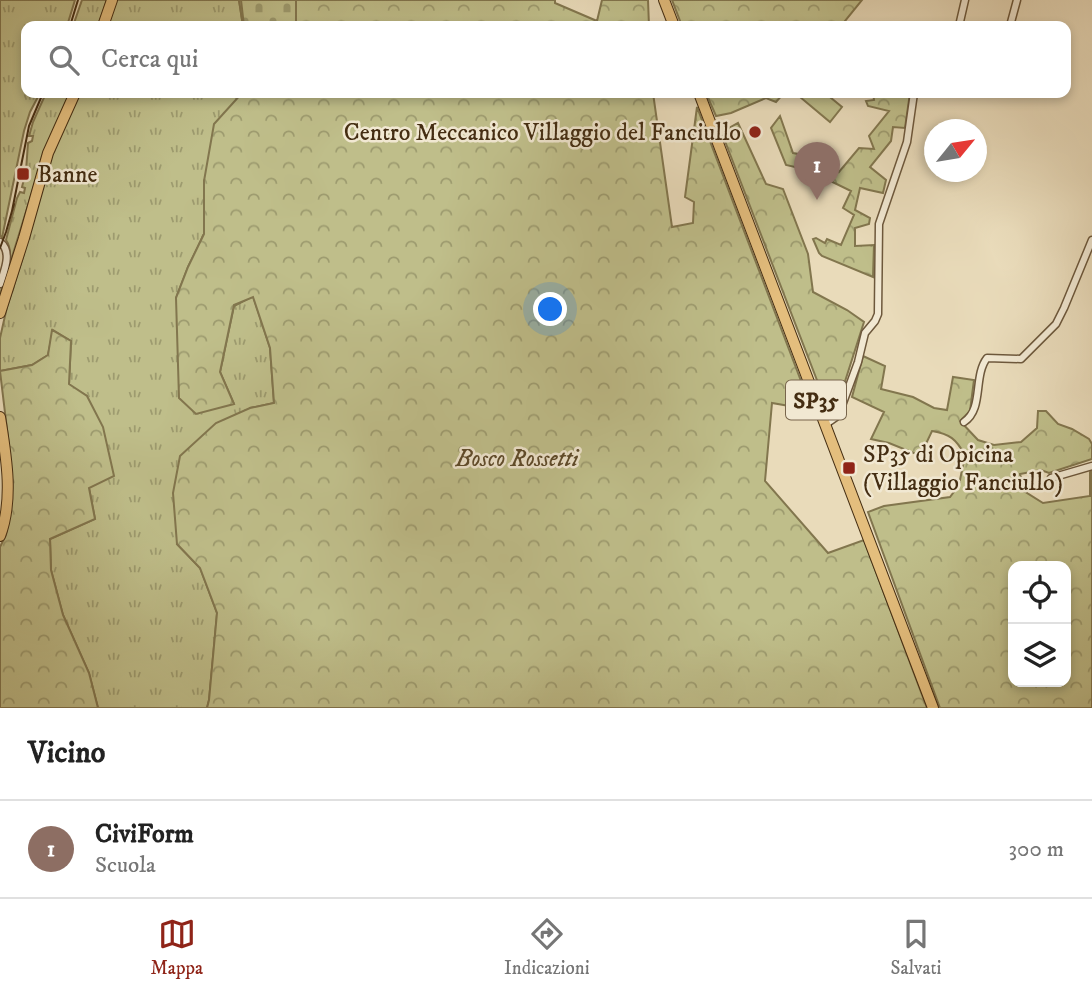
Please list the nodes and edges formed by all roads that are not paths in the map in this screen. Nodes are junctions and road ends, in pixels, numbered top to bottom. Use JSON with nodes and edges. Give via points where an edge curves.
{"nodes":[{"id":1,"x":112,"y":0,"type":"edge"},
{"id":2,"x":664,"y":0,"type":"edge"},
{"id":3,"x":965,"y":0,"type":"edge"},
{"id":4,"x":1017,"y":0,"type":"edge"},
{"id":5,"x":105,"y":21,"type":"edge"},
{"id":6,"x":672,"y":21,"type":"edge"},
{"id":7,"x":960,"y":21,"type":"edge"},
{"id":8,"x":1011,"y":21,"type":"edge"},
{"id":9,"x":73,"y":98,"type":"edge"},
{"id":10,"x":701,"y":98,"type":"edge"},
{"id":11,"x":913,"y":98,"type":"edge"},
{"id":12,"x":1092,"y":240,"type":"edge"},
{"id":13,"x":0,"y":243,"type":"edge"},
{"id":14,"x":0,"y":284,"type":"edge"},
{"id":15,"x":0,"y":313,"type":"edge"},
{"id":16,"x":0,"y":417,"type":"edge"},
{"id":17,"x":964,"y":422,"type":"dead end"},
{"id":18,"x":826,"y":424,"type":"junction"},
{"id":19,"x":1092,"y":466,"type":"edge"},
{"id":20,"x":1051,"y":478,"type":"dead end"},
{"id":21,"x":0,"y":536,"type":"edge"},
{"id":22,"x":933,"y":708,"type":"edge"}],
"edges":[{"from":1,"to":5,"type":"main road"},
{"from":2,"to":6,"type":"main road"},
{"from":3,"to":7,"type":"street"},
{"from":4,"to":8,"type":"street"},
{"from":9,"to":15,"type":"main road","via":[[48,153]]},
{"from":10,"to":18,"type":"main road","number":"SP35"},
{"from":11,"to":18,"type":"street","via":[[907,142],[879,224],[878,314],[865,333],[836,417]]},
{"from":12,"to":17,"type":"street","via":[[1064,308],[1049,331],[1021,359],[984,360],[974,411]]},
{"from":13,"to":14,"type":"street","via":[[7,250]]},
{"from":16,"to":21,"type":"main road","via":[[7,496]]},
{"from":18,"to":22,"type":"main road","number":"SP35"},
{"from":19,"to":20,"type":"street"}]}
